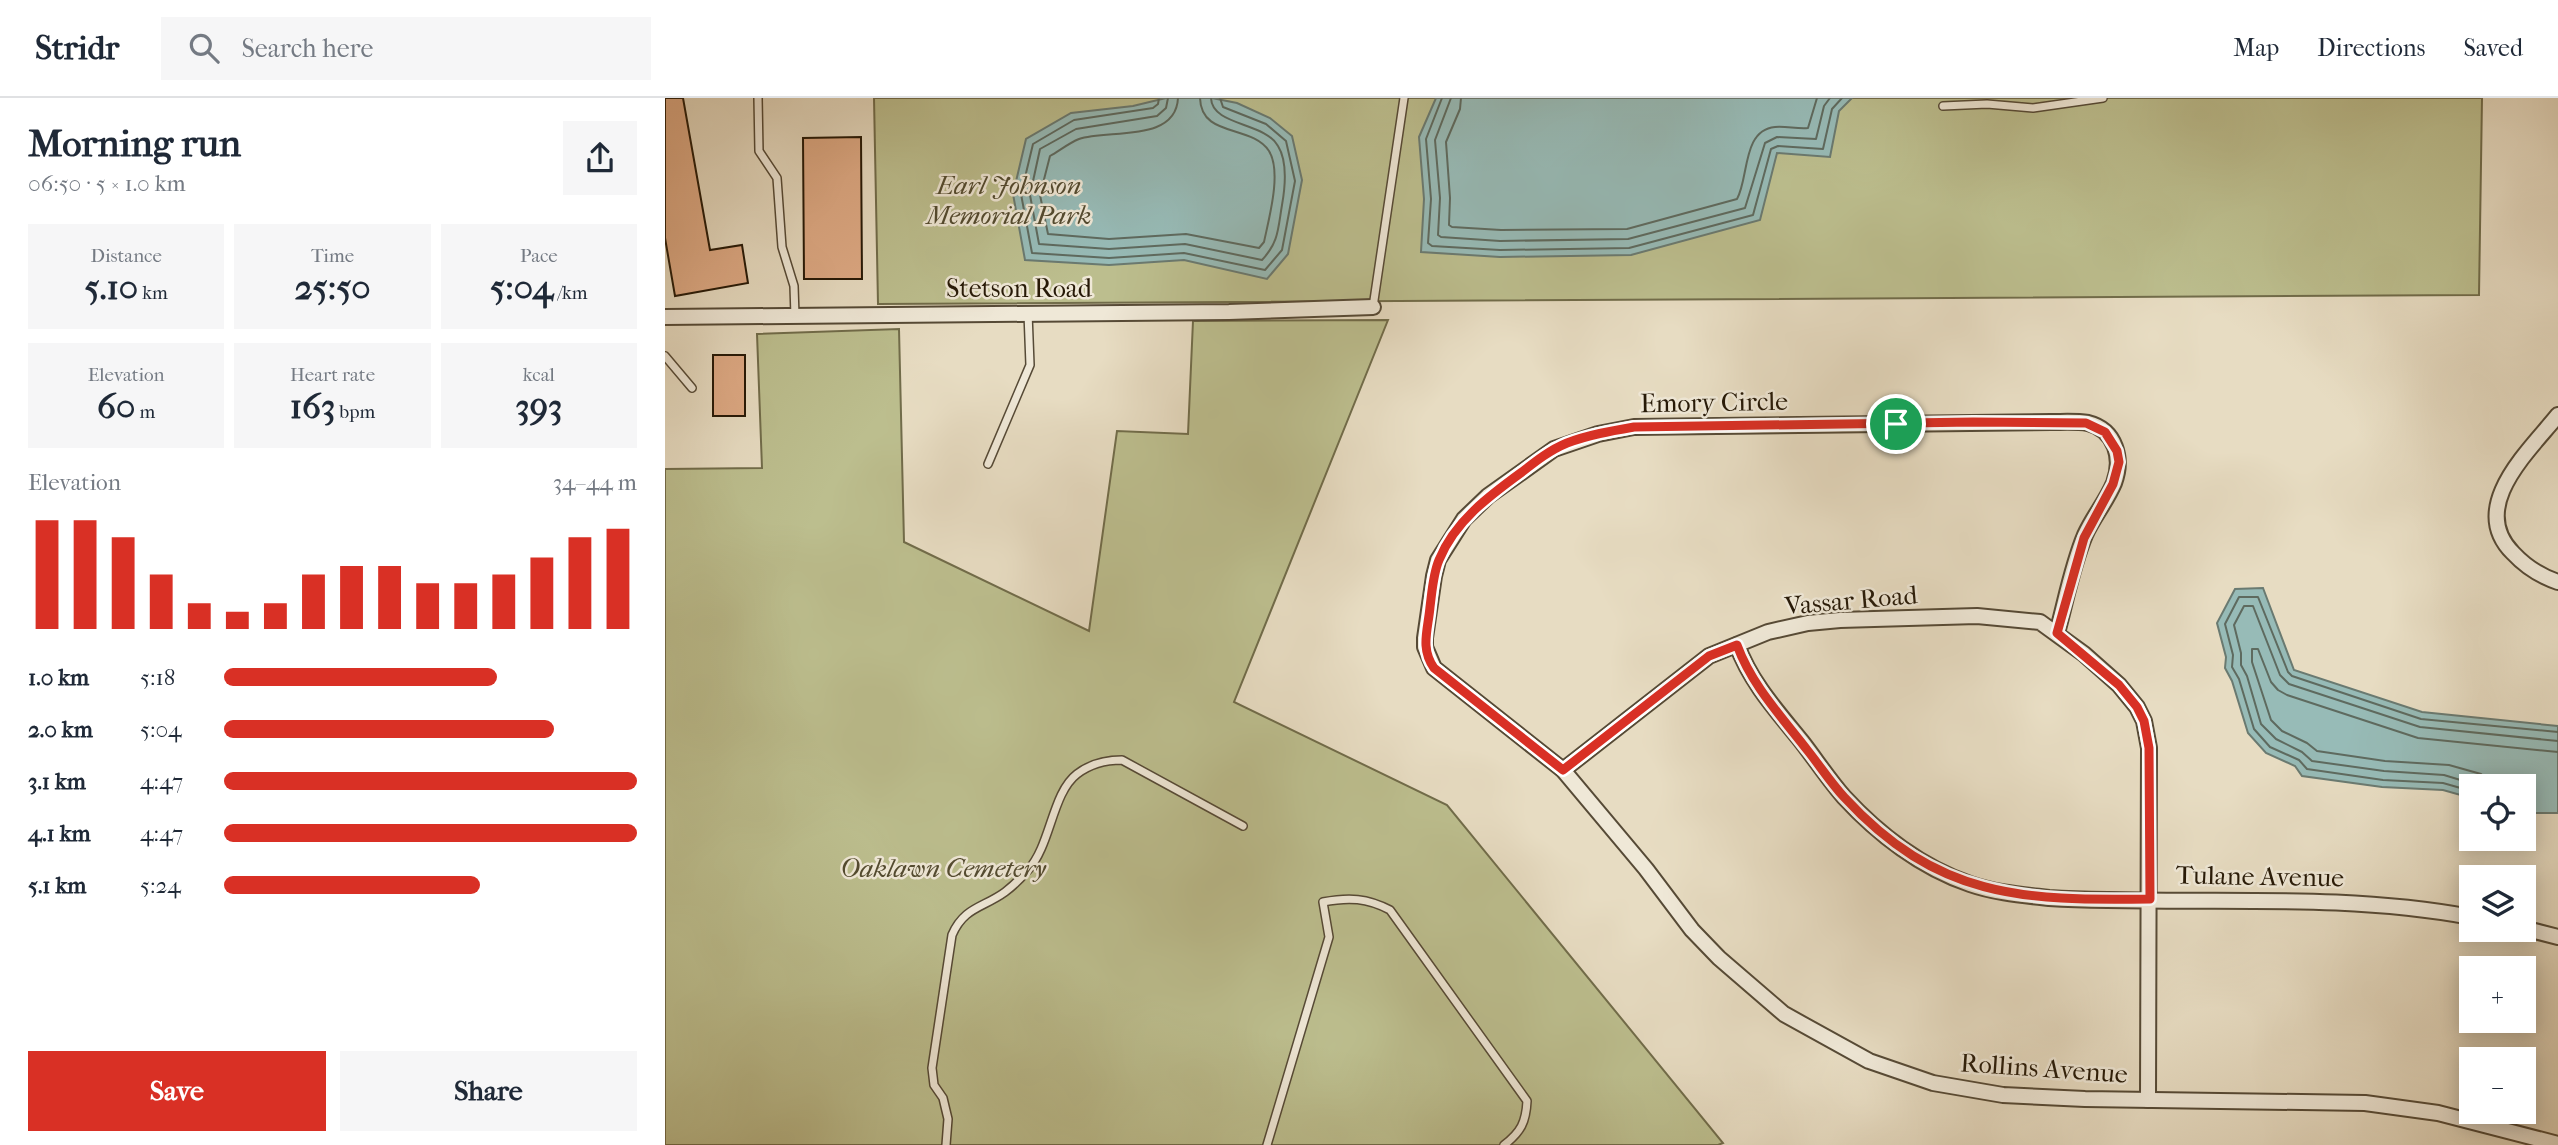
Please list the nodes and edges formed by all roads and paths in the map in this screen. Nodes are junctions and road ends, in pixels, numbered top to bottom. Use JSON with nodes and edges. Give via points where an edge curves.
{"nodes":[{"id":1,"x":758,"y":98,"type":"edge"},
{"id":2,"x":1404,"y":98,"type":"edge"},
{"id":3,"x":2103,"y":98,"type":"edge"},
{"id":4,"x":1943,"y":106,"type":"dead end"},
{"id":5,"x":1373,"y":307,"type":"joint"},
{"id":6,"x":1028,"y":313,"type":"junction"},
{"id":7,"x":795,"y":316,"type":"junction"},
{"id":8,"x":665,"y":317,"type":"edge"},
{"id":9,"x":665,"y":356,"type":"edge"},
{"id":10,"x":692,"y":388,"type":"dead end"},
{"id":11,"x":2558,"y":415,"type":"edge"},
{"id":12,"x":989,"y":464,"type":"dead end"},
{"id":13,"x":2558,"y":582,"type":"edge"},
{"id":14,"x":2057,"y":633,"type":"junction"},
{"id":15,"x":1737,"y":645,"type":"junction"},
{"id":16,"x":1563,"y":770,"type":"junction"},
{"id":17,"x":1243,"y":826,"type":"dead end"},
{"id":18,"x":2150,"y":899,"type":"junction"},
{"id":19,"x":2459,"y":915,"type":"edge"},
{"id":20,"x":2536,"y":931,"type":"edge"},
{"id":21,"x":2558,"y":937,"type":"edge"},
{"id":22,"x":2148,"y":1100,"type":"junction"},
{"id":23,"x":2558,"y":1144,"type":"edge"},
{"id":24,"x":946,"y":1145,"type":"edge"},
{"id":25,"x":1267,"y":1145,"type":"edge"},
{"id":26,"x":1504,"y":1145,"type":"edge"}],
"edges":[{"from":1,"to":7,"type":"lane","via":[[759,151],[777,178],[782,247],[795,286]]},
{"from":2,"to":5,"type":"lane"},
{"from":3,"to":4,"type":"lane","via":[[2033,108]]},
{"from":5,"to":6,"type":"street","name":"Stetson Road"},
{"from":6,"to":7,"type":"street","name":"Stetson Road"},
{"from":6,"to":12,"type":"lane","via":[[1030,365]]},
{"from":7,"to":8,"type":"street","name":"Stetson Road"},
{"from":9,"to":10,"type":"lane"},
{"from":11,"to":13,"type":"street","via":[[2505,484],[2497,520],[2500,537],[2511,551],[2537,573]]},
{"from":14,"to":15,"type":"street","name":"Vassar Road","via":[[2039,622],[2000,617],[1854,620],[1808,623]]},
{"from":14,"to":16,"type":"street","name":"Emory Circle","via":[[2084,538],[2119,462],[2105,432],[2086,423],[1634,427],[1598,434],[1553,450],[1464,519],[1438,560],[1425,647],[1434,668]]},
{"from":14,"to":18,"type":"street","name":"Vassar Road","via":[[2119,685],[2144,721],[2149,748]]},
{"from":15,"to":16,"type":"street","name":"Vassar Road","via":[[1709,656]]},
{"from":15,"to":18,"type":"street","name":"Tulane Avenue","via":[[1763,694],[1843,796],[1871,824],[1921,860],[1971,884],[2007,893],[2084,900]]},
{"from":16,"to":22,"type":"street","name":"Rollins Avenue","via":[[1719,958],[1784,1014],[1838,1045],[1869,1061],[1971,1091]]},
{"from":17,"to":24,"type":"lane","via":[[1122,760],[1108,760],[1075,775],[1063,791],[1047,838],[1030,868],[1004,893],[958,921],[951,935],[932,1068],[948,1119]]},
{"from":18,"to":19,"type":"street","name":"Tulane Avenue","via":[[2348,901]]},
{"from":18,"to":22,"type":"street","name":"Vassar Road"},
{"from":20,"to":21,"type":"street"},
{"from":22,"to":23,"type":"street","name":"Rollins Avenue","via":[[2365,1103],[2438,1113]]},
{"from":25,"to":26,"type":"lane","via":[[1329,937],[1323,902],[1348,897],[1373,901],[1390,910],[1527,1101],[1526,1122]]}]}
